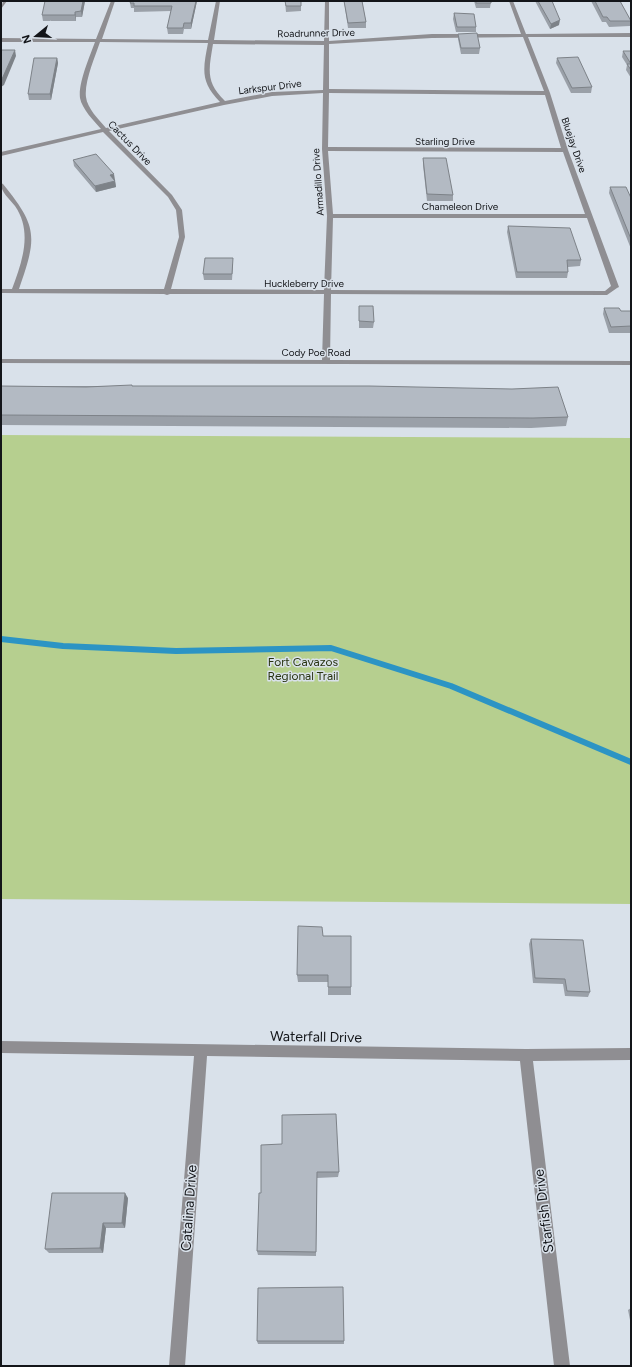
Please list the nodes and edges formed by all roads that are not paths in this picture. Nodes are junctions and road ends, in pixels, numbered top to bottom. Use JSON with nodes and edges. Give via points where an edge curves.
{"nodes":[{"id":1,"x":5,"y":1,"type":"edge"},
{"id":2,"x":113,"y":1,"type":"edge"},
{"id":3,"x":218,"y":1,"type":"edge"},
{"id":4,"x":327,"y":1,"type":"edge"},
{"id":5,"x":512,"y":1,"type":"edge"},
{"id":6,"x":1,"y":8,"type":"edge"},
{"id":7,"x":631,"y":34,"type":"edge"},
{"id":8,"x":525,"y":36,"type":"junction"},
{"id":9,"x":1,"y":40,"type":"edge"},
{"id":10,"x":100,"y":40,"type":"junction"},
{"id":11,"x":211,"y":41,"type":"junction"},
{"id":12,"x":326,"y":43,"type":"junction"},
{"id":13,"x":326,"y":91,"type":"junction"},
{"id":14,"x":547,"y":93,"type":"junction"},
{"id":15,"x":224,"y":103,"type":"junction"},
{"id":16,"x":106,"y":131,"type":"junction"},
{"id":17,"x":325,"y":149,"type":"junction"},
{"id":18,"x":565,"y":150,"type":"junction"},
{"id":19,"x":1,"y":154,"type":"edge"},
{"id":20,"x":1,"y":185,"type":"edge"},
{"id":21,"x":330,"y":216,"type":"junction"},
{"id":22,"x":590,"y":216,"type":"junction"},
{"id":23,"x":1,"y":291,"type":"edge"},
{"id":24,"x":15,"y":291,"type":"junction"},
{"id":25,"x":167,"y":293,"type":"junction"},
{"id":26,"x":329,"y":293,"type":"junction"},
{"id":27,"x":607,"y":293,"type":"joint"},
{"id":28,"x":1,"y":361,"type":"edge"},
{"id":29,"x":326,"y":362,"type":"junction"},
{"id":30,"x":631,"y":363,"type":"edge"},
{"id":31,"x":1,"y":1047,"type":"edge"},
{"id":32,"x":201,"y":1050,"type":"junction"},
{"id":33,"x":631,"y":1054,"type":"edge"},
{"id":34,"x":526,"y":1055,"type":"junction"},
{"id":35,"x":177,"y":1366,"type":"edge"},
{"id":36,"x":562,"y":1366,"type":"edge"}],
"edges":[{"from":1,"to":6,"type":"street"},
{"from":2,"to":10,"type":"street","name":"Cactus Drive"},
{"from":3,"to":11,"type":"street"},
{"from":4,"to":12,"type":"street","name":"Armadillo Drive"},
{"from":5,"to":8,"type":"street","name":"Bluejay Drive"},
{"from":7,"to":8,"type":"street","name":"Roadrunner Drive"},
{"from":8,"to":12,"type":"street","name":"Roadrunner Drive","via":[[432,36]]},
{"from":8,"to":14,"type":"street","name":"Bluejay Drive"},
{"from":9,"to":10,"type":"street","name":"Roadrunner Drive"},
{"from":10,"to":11,"type":"street","name":"Roadrunner Drive"},
{"from":10,"to":16,"type":"street","name":"Cactus Drive","via":[[86,78],[83,98],[93,117]]},
{"from":11,"to":12,"type":"street","name":"Roadrunner Drive"},
{"from":11,"to":15,"type":"street","via":[[206,68],[207,81],[212,91]]},
{"from":12,"to":13,"type":"street","name":"Armadillo Drive"},
{"from":13,"to":14,"type":"street","name":"Larkspur Drive"},
{"from":13,"to":15,"type":"street","name":"Larkspur Drive","via":[[272,94]]},
{"from":13,"to":17,"type":"street","name":"Armadillo Drive"},
{"from":14,"to":18,"type":"street","name":"Bluejay Drive"},
{"from":15,"to":16,"type":"street","name":"Larkspur Drive"},
{"from":16,"to":19,"type":"street","name":"Larkspur Drive"},
{"from":16,"to":25,"type":"street","name":"Cactus Drive","via":[[170,196],[179,210],[182,237]]},
{"from":17,"to":18,"type":"street","name":"Starling Drive"},
{"from":17,"to":21,"type":"street","name":"Armadillo Drive"},
{"from":18,"to":22,"type":"street","name":"Bluejay Drive"},
{"from":20,"to":24,"type":"street","via":[[22,212],[28,225],[26,260]]},
{"from":21,"to":22,"type":"street","name":"Chameleon Drive"},
{"from":21,"to":26,"type":"street","name":"Armadillo Drive"},
{"from":22,"to":27,"type":"street","name":"Bluejay Drive","via":[[615,287]]},
{"from":23,"to":24,"type":"street","name":"Huckleberry Drive"},
{"from":24,"to":25,"type":"street","name":"Huckleberry Drive"},
{"from":25,"to":26,"type":"street","name":"Huckleberry Drive"},
{"from":26,"to":27,"type":"street","name":"Huckleberry Drive"},
{"from":26,"to":29,"type":"street","name":"Armadillo Drive"},
{"from":28,"to":29,"type":"street","name":"Cody Poe Road"},
{"from":29,"to":30,"type":"street","name":"Cody Poe Road"},
{"from":31,"to":32,"type":"street","name":"Waterfall Drive"},
{"from":32,"to":34,"type":"street","name":"Waterfall Drive"},
{"from":32,"to":35,"type":"street","name":"Catalina Drive"},
{"from":33,"to":34,"type":"street","name":"Waterfall Drive"},
{"from":34,"to":36,"type":"street","name":"Starfish Drive"}]}
